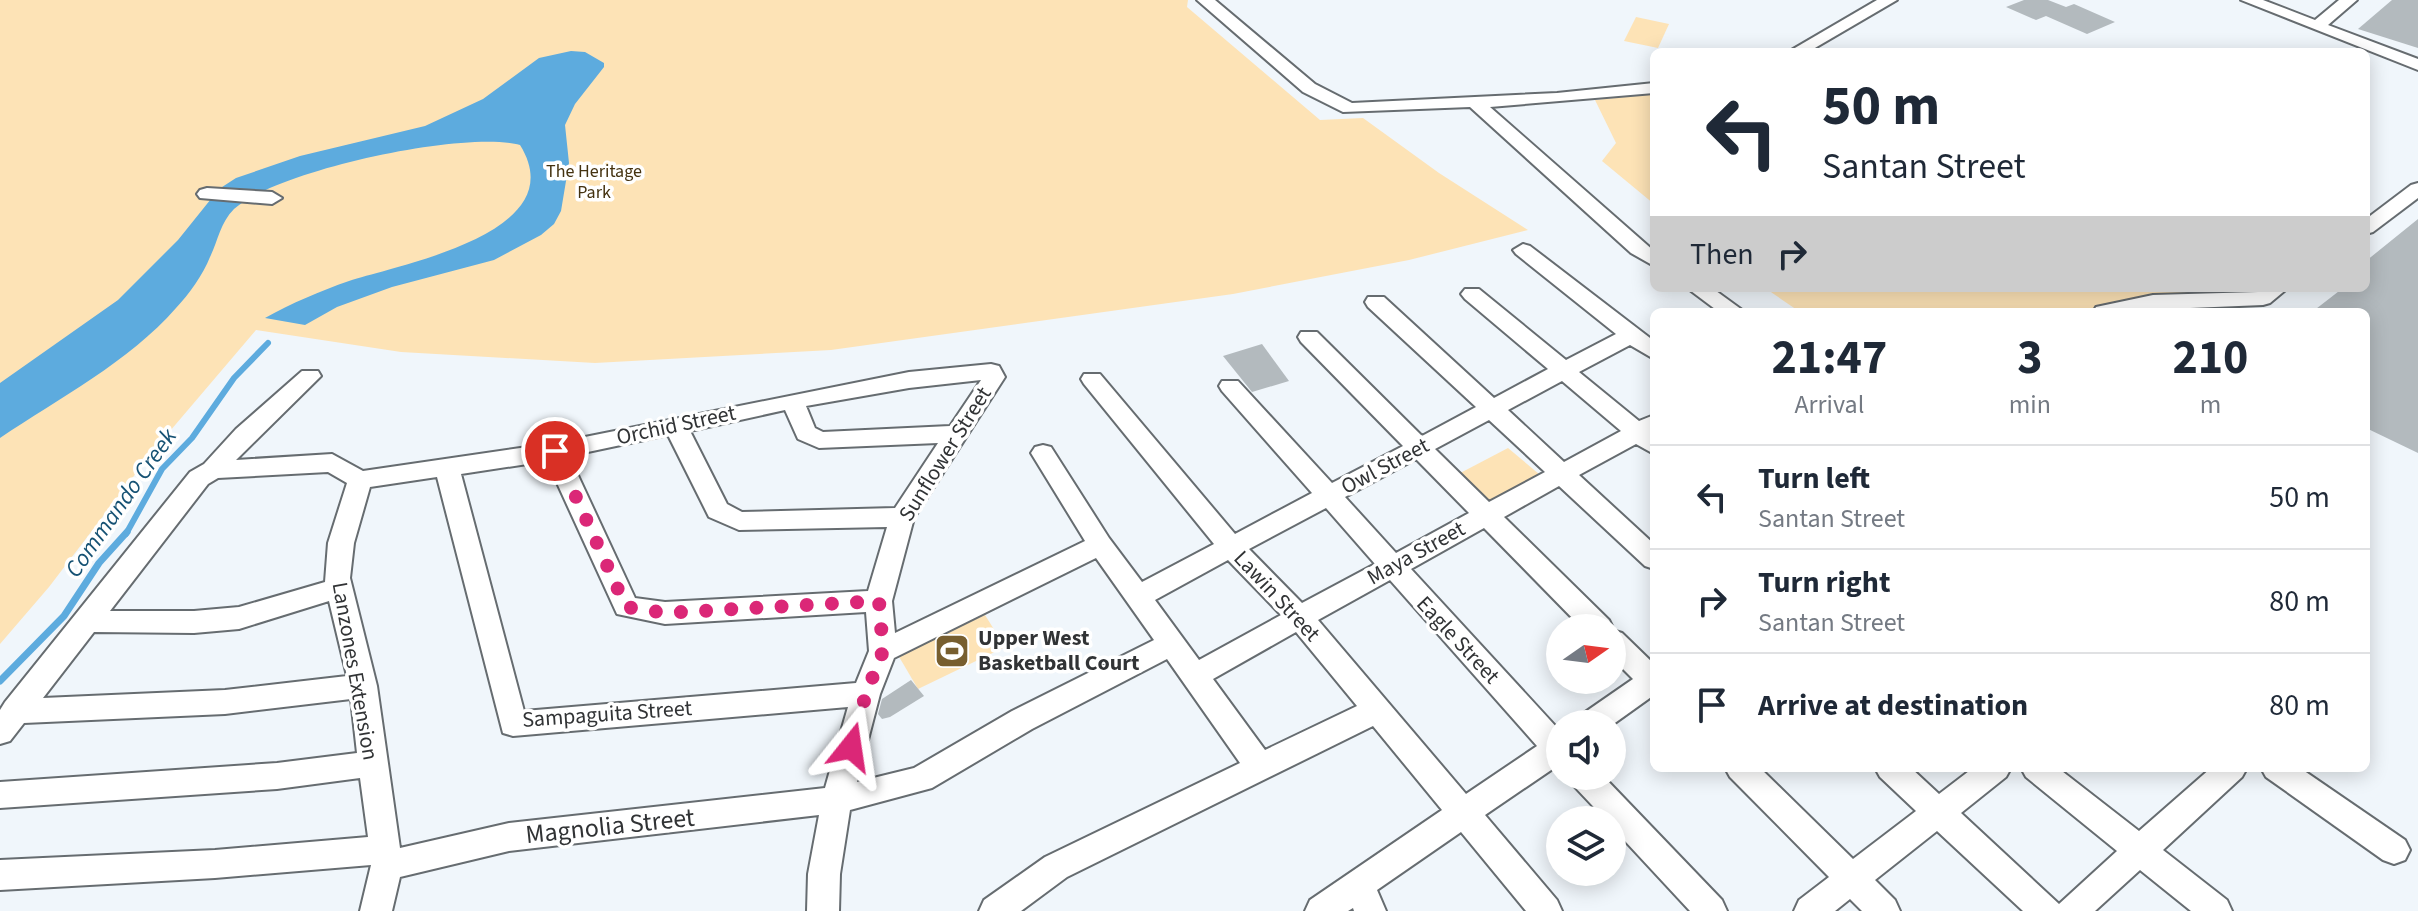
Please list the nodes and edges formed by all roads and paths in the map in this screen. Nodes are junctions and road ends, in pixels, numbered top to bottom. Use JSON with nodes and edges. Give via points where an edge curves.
{"nodes":[{"id":1,"x":1205,"y":0,"type":"edge"},
{"id":2,"x":1889,"y":0,"type":"edge"},
{"id":3,"x":2229,"y":0,"type":"edge"},
{"id":4,"x":2249,"y":0,"type":"edge"},
{"id":5,"x":2349,"y":0,"type":"edge"},
{"id":6,"x":2317,"y":26,"type":"junction"},
{"id":7,"x":1803,"y":48,"type":"edge"},
{"id":8,"x":2355,"y":48,"type":"edge"},
{"id":9,"x":2370,"y":54,"type":"edge"},
{"id":10,"x":2418,"y":65,"type":"edge"},
{"id":11,"x":2418,"y":80,"type":"edge"},
{"id":12,"x":1650,"y":88,"type":"edge"},
{"id":13,"x":1474,"y":102,"type":"junction"},
{"id":14,"x":2418,"y":189,"type":"edge"},
{"id":15,"x":207,"y":194,"type":"dead end"},
{"id":16,"x":272,"y":198,"type":"dead end"},
{"id":17,"x":2370,"y":225,"type":"edge"},
{"id":18,"x":1523,"y":250,"type":"dead end"},
{"id":19,"x":1650,"y":257,"type":"edge"},
{"id":20,"x":1703,"y":292,"type":"edge"},
{"id":21,"x":2270,"y":293,"type":"edge"},
{"id":22,"x":1472,"y":294,"type":"dead end"},
{"id":23,"x":1376,"y":302,"type":"dead end"},
{"id":24,"x":1728,"y":308,"type":"edge"},
{"id":25,"x":2124,"y":308,"type":"edge"},
{"id":26,"x":1631,"y":335,"type":"junction"},
{"id":27,"x":1309,"y":337,"type":"dead end"},
{"id":28,"x":1650,"y":349,"type":"edge"},
{"id":29,"x":1565,"y":370,"type":"junction"},
{"id":30,"x":991,"y":371,"type":"joint"},
{"id":31,"x":310,"y":376,"type":"dead end"},
{"id":32,"x":1092,"y":379,"type":"dead end"},
{"id":33,"x":1230,"y":386,"type":"dead end"},
{"id":34,"x":792,"y":401,"type":"junction"},
{"id":35,"x":1492,"y":409,"type":"junction"},
{"id":36,"x":675,"y":425,"type":"junction"},
{"id":37,"x":1648,"y":433,"type":"edge"},
{"id":38,"x":956,"y":434,"type":"junction"},
{"id":39,"x":1418,"y":448,"type":"junction"},
{"id":40,"x":555,"y":451,"type":"junction"},
{"id":41,"x":1043,"y":453,"type":"dead end"},
{"id":42,"x":447,"y":467,"type":"junction"},
{"id":43,"x":206,"y":474,"type":"junction"},
{"id":44,"x":1559,"y":474,"type":"junction"},
{"id":45,"x":360,"y":480,"type":"junction"},
{"id":46,"x":1328,"y":496,"type":"junction"},
{"id":47,"x":1485,"y":515,"type":"junction"},
{"id":48,"x":902,"y":517,"type":"junction"},
{"id":49,"x":1100,"y":545,"type":"junction"},
{"id":50,"x":1231,"y":547,"type":"junction"},
{"id":51,"x":1650,"y":555,"type":"edge"},
{"id":52,"x":1391,"y":567,"type":"junction"},
{"id":53,"x":339,"y":588,"type":"junction"},
{"id":54,"x":1139,"y":596,"type":"junction"},
{"id":55,"x":879,"y":601,"type":"junction"},
{"id":56,"x":1585,"y":614,"type":"edge"},
{"id":57,"x":1299,"y":617,"type":"junction"},
{"id":58,"x":85,"y":621,"type":"junction"},
{"id":59,"x":1173,"y":643,"type":"junction"},
{"id":60,"x":883,"y":651,"type":"junction"},
{"id":61,"x":1626,"y":654,"type":"edge"},
{"id":62,"x":1195,"y":675,"type":"junction"},
{"id":63,"x":1650,"y":677,"type":"edge"},
{"id":64,"x":1650,"y":684,"type":"edge"},
{"id":65,"x":363,"y":686,"type":"junction"},
{"id":66,"x":866,"y":694,"type":"junction"},
{"id":67,"x":1377,"y":710,"type":"junction"},
{"id":68,"x":1612,"y":710,"type":"edge"},
{"id":69,"x":8,"y":722,"type":"edge"},
{"id":70,"x":1546,"y":734,"type":"edge"},
{"id":71,"x":1546,"y":757,"type":"edge"},
{"id":72,"x":372,"y":764,"type":"junction"},
{"id":73,"x":1259,"y":765,"type":"junction"},
{"id":74,"x":1744,"y":772,"type":"edge"},
{"id":75,"x":1894,"y":772,"type":"edge"},
{"id":76,"x":1991,"y":772,"type":"edge"},
{"id":77,"x":2041,"y":772,"type":"edge"},
{"id":78,"x":2228,"y":772,"type":"edge"},
{"id":79,"x":2282,"y":772,"type":"edge"},
{"id":80,"x":1597,"y":790,"type":"edge"},
{"id":81,"x":0,"y":795,"type":"edge"},
{"id":82,"x":837,"y":800,"type":"junction"},
{"id":83,"x":1464,"y":812,"type":"junction"},
{"id":84,"x":1939,"y":812,"type":"junction"},
{"id":85,"x":2394,"y":850,"type":"dead end"},
{"id":86,"x":2140,"y":852,"type":"junction"},
{"id":87,"x":384,"y":858,"type":"junction"},
{"id":88,"x":0,"y":875,"type":"edge"},
{"id":89,"x":1851,"y":879,"type":"junction"},
{"id":90,"x":1364,"y":898,"type":"edge"},
{"id":91,"x":376,"y":911,"type":"edge"},
{"id":92,"x":823,"y":911,"type":"edge"},
{"id":93,"x":995,"y":911,"type":"edge"},
{"id":94,"x":1321,"y":911,"type":"edge"},
{"id":95,"x":1546,"y":911,"type":"edge"},
{"id":96,"x":1711,"y":911,"type":"edge"},
{"id":97,"x":1810,"y":911,"type":"edge"},
{"id":98,"x":1884,"y":911,"type":"edge"},
{"id":99,"x":2046,"y":911,"type":"edge"},
{"id":100,"x":2072,"y":911,"type":"edge"},
{"id":101,"x":2216,"y":911,"type":"edge"}],
"edges":[{"from":1,"to":13,"type":"street","via":[[1309,88],[1349,108]]},
{"from":2,"to":7,"type":"street"},
{"from":3,"to":8,"type":"street"},
{"from":4,"to":6,"type":"street"},
{"from":5,"to":6,"type":"street"},
{"from":6,"to":10,"type":"street"},
{"from":9,"to":11,"type":"street","via":[[2412,70]]},
{"from":12,"to":13,"type":"street"},
{"from":13,"to":19,"type":"street"},
{"from":14,"to":17,"type":"street"},
{"from":15,"to":16,"type":"street"},
{"from":18,"to":26,"type":"street"},
{"from":20,"to":24,"type":"street"},
{"from":21,"to":25,"type":"street"},
{"from":22,"to":29,"type":"street","name":"Maya Street"},
{"from":23,"to":35,"type":"street"},
{"from":26,"to":28,"type":"street"},
{"from":26,"to":29,"type":"street","name":"Owl Street"},
{"from":27,"to":39,"type":"street"},
{"from":29,"to":35,"type":"street","name":"Owl Street"},
{"from":29,"to":37,"type":"street","name":"Maya Street"},
{"from":30,"to":34,"type":"street","name":"Orchid Street"},
{"from":30,"to":38,"type":"street","name":"Sunflower Street","via":[[994,377]]},
{"from":31,"to":43,"type":"street"},
{"from":32,"to":50,"type":"street","name":"Lawin Street"},
{"from":33,"to":46,"type":"street","name":"Eagle Street"},
{"from":34,"to":36,"type":"street","name":"Orchid Street"},
{"from":34,"to":38,"type":"street","via":[[806,433],[819,440]]},
{"from":35,"to":39,"type":"street","name":"Owl Street"},
{"from":35,"to":44,"type":"street"},
{"from":36,"to":40,"type":"street","name":"Orchid Street"},
{"from":36,"to":48,"type":"street","via":[[718,510],[739,521]]},
{"from":37,"to":44,"type":"street","name":"Maya Street"},
{"from":38,"to":48,"type":"street","name":"Sunflower Street"},
{"from":39,"to":46,"type":"street","name":"Owl Street"},
{"from":39,"to":47,"type":"street"},
{"from":40,"to":42,"type":"street","name":"Orchid Street"},
{"from":40,"to":55,"type":"street","via":[[626,607],[665,613]]},
{"from":41,"to":49,"type":"street"},
{"from":42,"to":45,"type":"street","name":"Orchid Street"},
{"from":42,"to":66,"type":"street","name":"Sampaguita Street","via":[[513,724]]},
{"from":43,"to":45,"type":"street","via":[[332,463]]},
{"from":43,"to":58,"type":"street"},
{"from":44,"to":47,"type":"street","name":"Maya Street"},
{"from":44,"to":51,"type":"street"},
{"from":45,"to":53,"type":"street","name":"Lanzones Extension","via":[[341,543]]},
{"from":46,"to":50,"type":"street","name":"Owl Street"},
{"from":46,"to":52,"type":"street","name":"Eagle Street"},
{"from":47,"to":52,"type":"street","name":"Maya Street"},
{"from":47,"to":56,"type":"street"},
{"from":48,"to":55,"type":"street","name":"Sunflower Street"},
{"from":49,"to":54,"type":"street"},
{"from":49,"to":60,"type":"street"},
{"from":50,"to":54,"type":"street","name":"Owl Street"},
{"from":50,"to":57,"type":"street","name":"Lawin Street"},
{"from":52,"to":57,"type":"street","name":"Maya Street"},
{"from":52,"to":70,"type":"street","name":"Eagle Street"},
{"from":53,"to":58,"type":"street","via":[[239,618]]},
{"from":53,"to":65,"type":"street","name":"Lanzones Extension"},
{"from":54,"to":59,"type":"street"},
{"from":55,"to":60,"type":"street","name":"Sunflower Street"},
{"from":57,"to":62,"type":"street","name":"Maya Street"},
{"from":57,"to":67,"type":"street","name":"Lawin Street"},
{"from":58,"to":69,"type":"street"},
{"from":59,"to":62,"type":"street"},
{"from":59,"to":82,"type":"street","name":"Magnolia Street","via":[[921,779]]},
{"from":60,"to":66,"type":"street","name":"Sunflower Street"},
{"from":61,"to":63,"type":"street"},
{"from":62,"to":73,"type":"street"},
{"from":64,"to":68,"type":"street"},
{"from":65,"to":69,"type":"street"},
{"from":65,"to":72,"type":"street","name":"Lanzones Extension"},
{"from":66,"to":82,"type":"street","name":"Sunflower Street"},
{"from":67,"to":73,"type":"street"},
{"from":67,"to":83,"type":"street","name":"Lawin Street"},
{"from":71,"to":83,"type":"street"},
{"from":72,"to":81,"type":"street","via":[[277,776]]},
{"from":72,"to":87,"type":"street","name":"Lanzones Extension"},
{"from":73,"to":93,"type":"street","via":[[1056,867]]},
{"from":74,"to":89,"type":"street"},
{"from":75,"to":84,"type":"street"},
{"from":76,"to":84,"type":"street"},
{"from":77,"to":86,"type":"street"},
{"from":78,"to":86,"type":"street"},
{"from":79,"to":85,"type":"street"},
{"from":80,"to":96,"type":"street"},
{"from":82,"to":87,"type":"street","name":"Magnolia Street","via":[[509,837]]},
{"from":82,"to":92,"type":"street","name":"Sunflower Street"},
{"from":83,"to":90,"type":"street"},
{"from":83,"to":95,"type":"street","name":"Lawin Street"},
{"from":84,"to":89,"type":"street"},
{"from":84,"to":99,"type":"street"},
{"from":86,"to":100,"type":"street"},
{"from":86,"to":101,"type":"street"},
{"from":87,"to":88,"type":"street","name":"Magnolia Street"},
{"from":87,"to":91,"type":"street","name":"Lanzones Extension"},
{"from":89,"to":97,"type":"street"},
{"from":89,"to":98,"type":"street"},
{"from":90,"to":94,"type":"street"}]}
